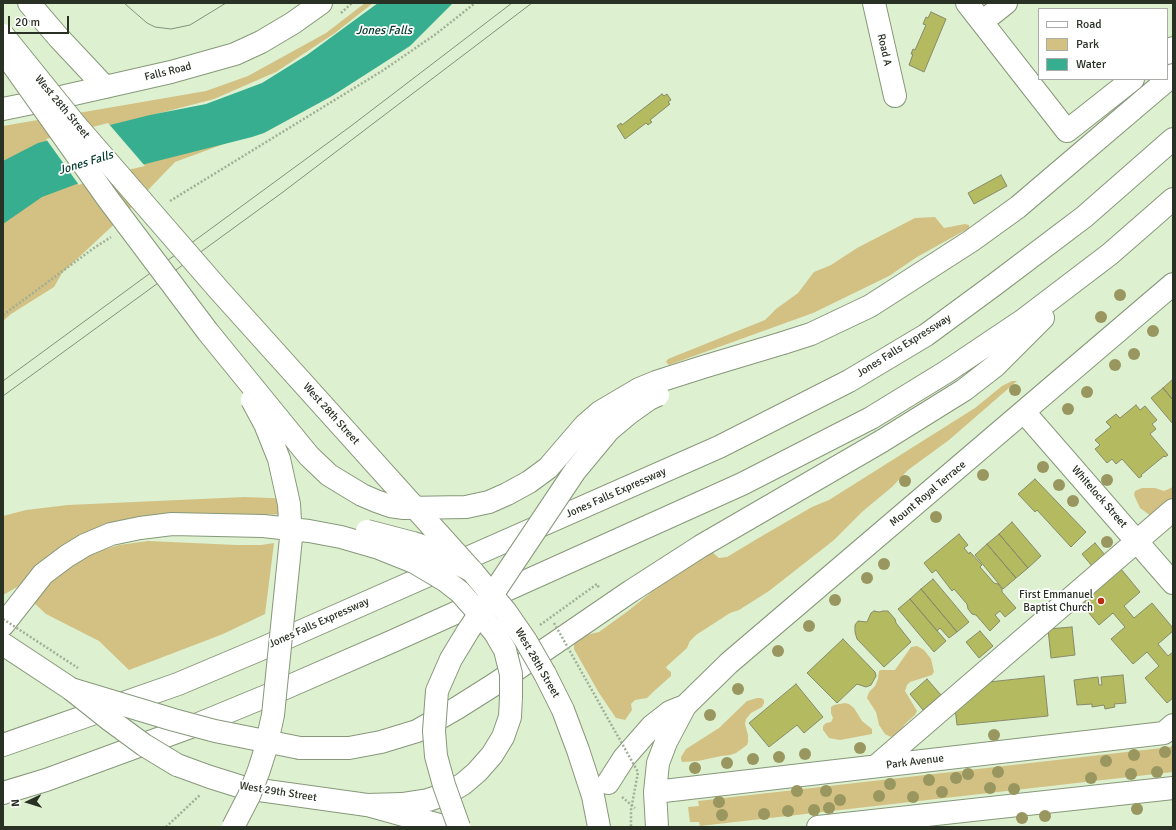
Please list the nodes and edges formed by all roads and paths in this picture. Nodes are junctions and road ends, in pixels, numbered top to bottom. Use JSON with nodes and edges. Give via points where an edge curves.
{"nodes":[{"id":1,"x":29,"y":3,"type":"edge"},
{"id":2,"x":321,"y":3,"type":"edge"},
{"id":3,"x":475,"y":3,"type":"edge"},
{"id":4,"x":874,"y":3,"type":"edge"},
{"id":5,"x":967,"y":3,"type":"edge"},
{"id":6,"x":1006,"y":3,"type":"edge"},
{"id":7,"x":982,"y":22,"type":"junction"},
{"id":8,"x":3,"y":35,"type":"edge"},
{"id":9,"x":3,"y":51,"type":"edge"},
{"id":10,"x":1132,"y":80,"type":"edge"},
{"id":11,"x":1166,"y":80,"type":"edge"},
{"id":12,"x":105,"y":87,"type":"junction"},
{"id":13,"x":895,"y":96,"type":"dead end"},
{"id":14,"x":3,"y":108,"type":"edge"},
{"id":15,"x":1169,"y":143,"type":"edge"},
{"id":16,"x":1173,"y":199,"type":"edge"},
{"id":17,"x":167,"y":202,"type":"dead end"},
{"id":18,"x":114,"y":235,"type":"dead end"},
{"id":19,"x":1110,"y":254,"type":"junction"},
{"id":20,"x":1173,"y":284,"type":"edge"},
{"id":21,"x":3,"y":315,"type":"edge"},
{"id":22,"x":208,"y":332,"type":"junction"},
{"id":23,"x":783,"y":343,"type":"junction"},
{"id":24,"x":1024,"y":412,"type":"junction"},
{"id":25,"x":1173,"y":510,"type":"edge"},
{"id":26,"x":263,"y":526,"type":"junction"},
{"id":27,"x":1137,"y":541,"type":"junction"},
{"id":28,"x":472,"y":571,"type":"junction"},
{"id":29,"x":1173,"y":583,"type":"edge"},
{"id":30,"x":554,"y":623,"type":"dead end"},
{"id":31,"x":3,"y":625,"type":"edge"},
{"id":32,"x":3,"y":644,"type":"edge"},
{"id":33,"x":71,"y":689,"type":"junction"},
{"id":34,"x":685,"y":706,"type":"junction"},
{"id":35,"x":1173,"y":725,"type":"edge"},
{"id":36,"x":3,"y":745,"type":"edge"},
{"id":37,"x":876,"y":766,"type":"junction"},
{"id":38,"x":608,"y":783,"type":"joint"},
{"id":39,"x":1173,"y":788,"type":"edge"},
{"id":40,"x":655,"y":792,"type":"junction"},
{"id":41,"x":3,"y":793,"type":"edge"},
{"id":42,"x":201,"y":794,"type":"dead end"},
{"id":43,"x":367,"y":805,"type":"junction"},
{"id":44,"x":657,"y":822,"type":"edge"},
{"id":45,"x":166,"y":827,"type":"edge"},
{"id":46,"x":233,"y":827,"type":"edge"},
{"id":47,"x":447,"y":827,"type":"edge"},
{"id":48,"x":459,"y":827,"type":"edge"},
{"id":49,"x":599,"y":827,"type":"edge"},
{"id":50,"x":631,"y":827,"type":"edge"},
{"id":51,"x":818,"y":827,"type":"edge"}],
"edges":[{"from":1,"to":12,"type":"main road"},
{"from":2,"to":12,"type":"main road","name":"Falls Road","via":[[261,42],[235,54]]},
{"from":3,"to":17,"type":"path","via":[[436,34],[382,71]]},
{"from":4,"to":13,"type":"main road","name":"Road A"},
{"from":5,"to":7,"type":"main road"},
{"from":6,"to":7,"type":"main road"},
{"from":7,"to":10,"type":"main road","via":[[1067,131]]},
{"from":8,"to":28,"type":"main road","name":"West 28th Street","bridge":true,"via":[[74,122],[219,290]]},
{"from":9,"to":22,"type":"main road","bridge":true,"via":[[108,200]]},
{"from":11,"to":23,"type":"main road","via":[[1018,207],[971,241],[870,306],[811,334]]},
{"from":12,"to":14,"type":"main road","name":"Falls Road"},
{"from":15,"to":36,"type":"main road","name":"Jones Falls Expressway","via":[[1084,217],[994,285],[926,335],[849,381],[719,447],[261,649],[178,684]]},
{"from":16,"to":19,"type":"main road"},
{"from":18,"to":21,"type":"path"},
{"from":19,"to":33,"type":"main road","bridge":true,"via":[[995,366],[964,390],[882,441],[701,546],[495,684],[416,731],[381,742],[349,748],[300,748],[208,729]]},
{"from":19,"to":41,"type":"main road","via":[[1022,320],[946,372],[871,418],[742,484],[261,698],[134,748]]},
{"from":20,"to":24,"type":"main road","name":"Mount Royal Terrace"},
{"from":22,"to":23,"type":"main road","bridge":true,"via":[[309,456],[329,475],[362,495],[390,506],[408,508],[466,507],[501,497],[548,468],[600,412],[640,389]]},
{"from":22,"to":46,"type":"main road","bridge":true,"via":[[265,424],[281,465],[289,504],[292,538],[271,722],[259,770]]},
{"from":23,"to":48,"type":"main road","bridge":true,"via":[[649,399],[609,430],[574,471],[468,631],[451,659],[437,691],[434,731],[436,756]]},
{"from":24,"to":27,"type":"main road","name":"Whitelock Street"},
{"from":24,"to":34,"type":"main road","name":"Mount Royal Terrace","via":[[729,663]]},
{"from":25,"to":27,"type":"main road"},
{"from":26,"to":28,"type":"main road","bridge":true,"via":[[300,523],[357,528],[413,542],[434,550]]},
{"from":26,"to":31,"type":"main road","via":[[172,524],[111,534],[85,545],[43,574]]},
{"from":26,"to":43,"type":"main road","bridge":true,"via":[[341,537],[414,562],[460,592],[483,618],[504,650],[511,674],[510,717],[503,738],[477,772],[446,794],[428,800]]},
{"from":27,"to":29,"type":"main road","name":"Whitelock Street"},
{"from":27,"to":37,"type":"main road"},
{"from":28,"to":49,"type":"main road","name":"West 28th Street","bridge":true,"via":[[526,641],[563,710],[578,750]]},
{"from":30,"to":50,"type":"path","bridge":true,"via":[[638,772],[631,810]]},
{"from":32,"to":33,"type":"main road","name":"West 29th Street"},
{"from":33,"to":43,"type":"main road","name":"West 29th Street","bridge":true,"via":[[144,745],[177,765],[245,788]]},
{"from":34,"to":38,"type":"main road","via":[[670,712],[652,726],[624,758]]},
{"from":34,"to":40,"type":"main road","via":[[658,763]]},
{"from":35,"to":37,"type":"main road","name":"Park Avenue","via":[[1164,733]]},
{"from":37,"to":40,"type":"main road","name":"Park Avenue"},
{"from":38,"to":44,"type":"path","via":[[637,810]]},
{"from":39,"to":51,"type":"main road"},
{"from":40,"to":44,"type":"main road"},
{"from":42,"to":45,"type":"path"},
{"from":43,"to":47,"type":"main road","name":"West 29th Street"}]}
